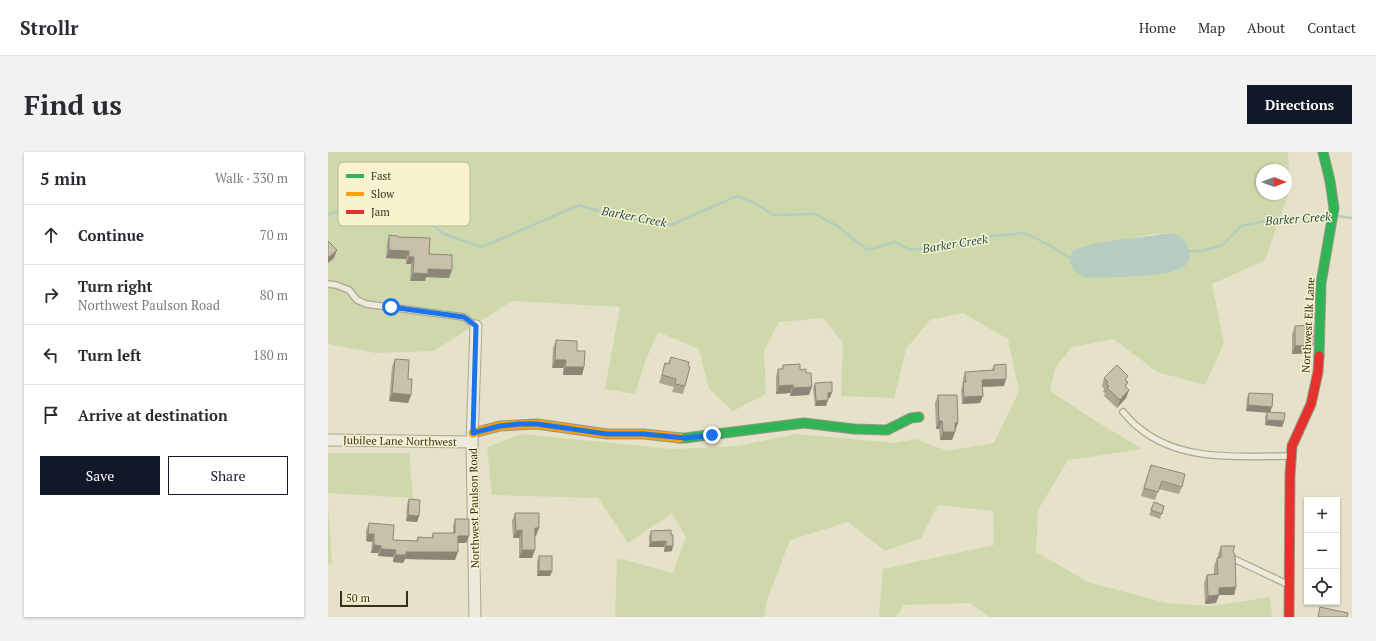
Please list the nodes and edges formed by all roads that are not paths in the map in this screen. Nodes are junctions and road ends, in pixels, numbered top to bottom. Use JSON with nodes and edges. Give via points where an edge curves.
{"nodes":[{"id":1,"x":1323,"y":152,"type":"edge"},
{"id":2,"x":328,"y":284,"type":"edge"},
{"id":3,"x":476,"y":326,"type":"joint"},
{"id":4,"x":1123,"y":412,"type":"dead end"},
{"id":5,"x":919,"y":417,"type":"dead end"},
{"id":6,"x":472,"y":438,"type":"junction"},
{"id":7,"x":328,"y":440,"type":"edge"},
{"id":8,"x":1291,"y":456,"type":"junction"},
{"id":9,"x":1234,"y":559,"type":"edge"},
{"id":10,"x":1289,"y":585,"type":"junction"},
{"id":11,"x":475,"y":617,"type":"edge"},
{"id":12,"x":1289,"y":617,"type":"edge"}],
"edges":[{"from":1,"to":8,"type":"street","name":"Northwest Elk Lane","via":[[1334,208],[1321,283],[1318,372],[1311,404],[1292,446]]},
{"from":2,"to":3,"type":"lane","via":[[349,290],[357,300],[366,304],[464,317]]},
{"from":3,"to":6,"type":"street","name":"Northwest Paulson Road"},
{"from":4,"to":8,"type":"lane","via":[[1138,427],[1158,440],[1180,449],[1218,457]]},
{"from":5,"to":6,"type":"street","via":[[911,418],[887,430],[804,423],[685,438],[607,434],[537,424],[519,424],[500,426]]},
{"from":6,"to":7,"type":"street","name":"Jubilee Lane Northwest"},
{"from":6,"to":11,"type":"street","name":"Northwest Paulson Road"},
{"from":8,"to":10,"type":"street","name":"Northwest Elk Lane"},
{"from":9,"to":10,"type":"lane"},
{"from":10,"to":12,"type":"street","name":"Northwest Elk Lane"}]}
